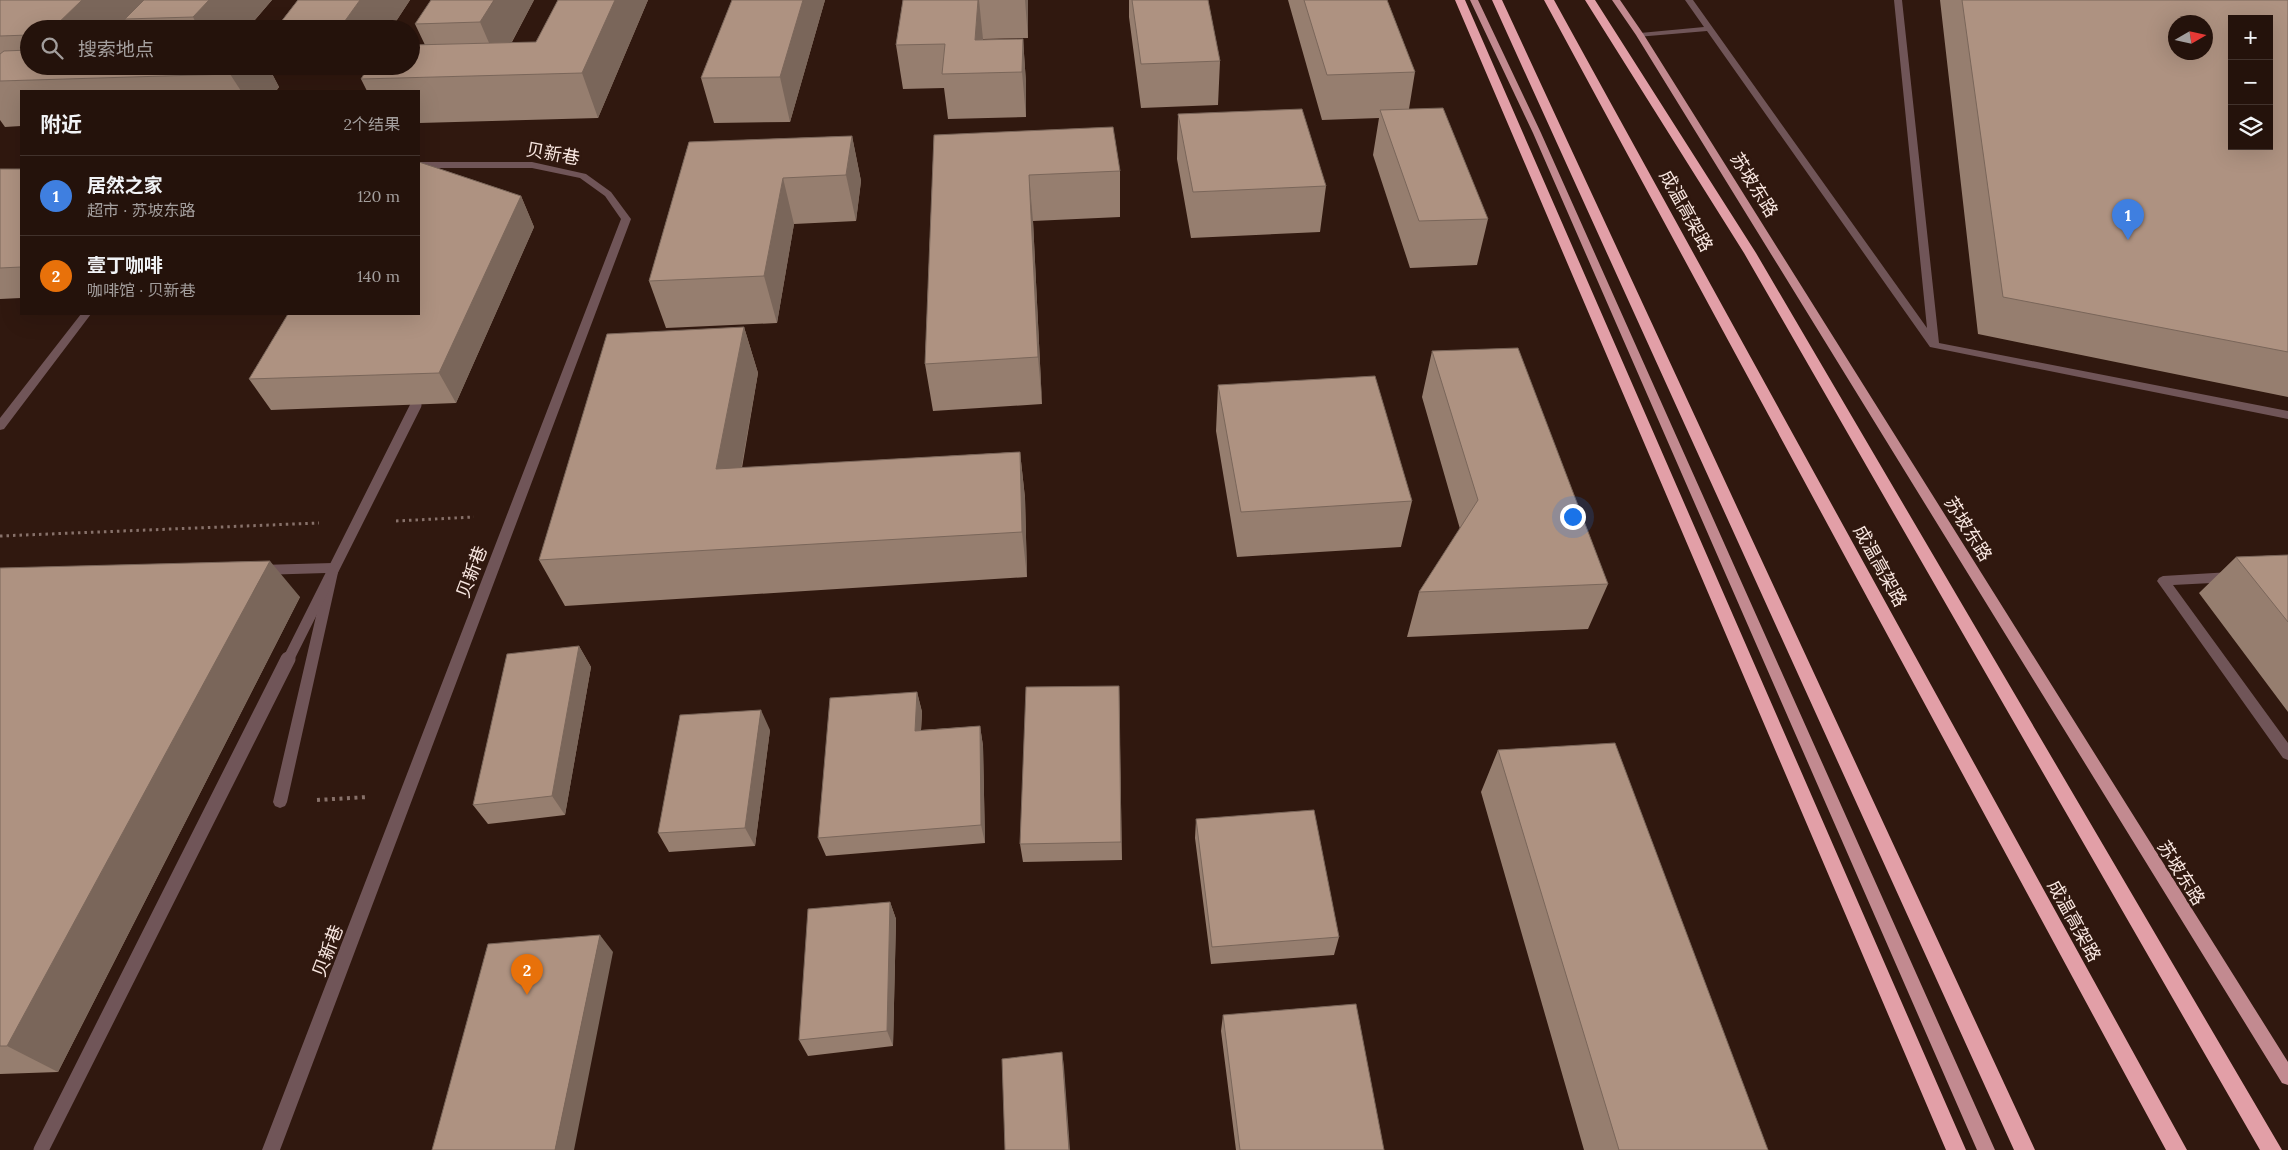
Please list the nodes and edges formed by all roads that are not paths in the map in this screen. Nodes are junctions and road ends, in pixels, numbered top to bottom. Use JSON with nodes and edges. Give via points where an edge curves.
{"nodes":[{"id":1,"x":1460,"y":0,"type":"edge"},
{"id":2,"x":1474,"y":0,"type":"edge"},
{"id":3,"x":1497,"y":0,"type":"edge"},
{"id":4,"x":1549,"y":0,"type":"edge"},
{"id":5,"x":1590,"y":0,"type":"edge"},
{"id":6,"x":1616,"y":0,"type":"edge"},
{"id":7,"x":1689,"y":0,"type":"edge"},
{"id":8,"x":1898,"y":0,"type":"edge"},
{"id":9,"x":1708,"y":29,"type":"junction"},
{"id":10,"x":1640,"y":35,"type":"junction"},
{"id":11,"x":420,"y":165,"type":"edge"},
{"id":12,"x":85,"y":315,"type":"edge"},
{"id":13,"x":1934,"y":344,"type":"junction"},
{"id":14,"x":420,"y":396,"type":"edge"},
{"id":15,"x":2288,"y":415,"type":"edge"},
{"id":16,"x":0,"y":426,"type":"edge"},
{"id":17,"x":333,"y":568,"type":"junction"},
{"id":18,"x":245,"y":570,"type":"edge"},
{"id":19,"x":2240,"y":576,"type":"edge"},
{"id":20,"x":2288,"y":754,"type":"edge"},
{"id":21,"x":280,"y":802,"type":"road end"},
{"id":22,"x":2288,"y":1077,"type":"edge"},
{"id":23,"x":41,"y":1150,"type":"edge"},
{"id":24,"x":271,"y":1150,"type":"edge"},
{"id":25,"x":1956,"y":1150,"type":"edge"},
{"id":26,"x":1986,"y":1150,"type":"edge"},
{"id":27,"x":2025,"y":1150,"type":"edge"},
{"id":28,"x":2177,"y":1150,"type":"edge"},
{"id":29,"x":2272,"y":1150,"type":"edge"}],
"edges":[{"from":1,"to":25,"type":"highway"},
{"from":2,"to":26,"type":"main road","via":[[1537,133]]},
{"from":3,"to":27,"type":"highway"},
{"from":4,"to":28,"type":"highway","name":"成温高架路"},
{"from":5,"to":29,"type":"highway","via":[[1750,253]]},
{"from":6,"to":10,"type":"main road","name":"苏坡东路"},
{"from":7,"to":9,"type":"street"},
{"from":8,"to":13,"type":"street"},
{"from":9,"to":10,"type":"street"},
{"from":9,"to":13,"type":"street"},
{"from":10,"to":22,"type":"main road","name":"苏坡东路"},
{"from":11,"to":24,"type":"street","name":"贝新巷","via":[[532,166],[583,176],[608,194],[626,219]]},
{"from":12,"to":16,"type":"street"},
{"from":13,"to":15,"type":"street"},
{"from":14,"to":17,"type":"street","bridge":true},
{"from":17,"to":18,"type":"street"},
{"from":17,"to":21,"type":"street","bridge":true},
{"from":17,"to":23,"type":"street","bridge":true},
{"from":19,"to":20,"type":"street","via":[[2163,581]]}]}
